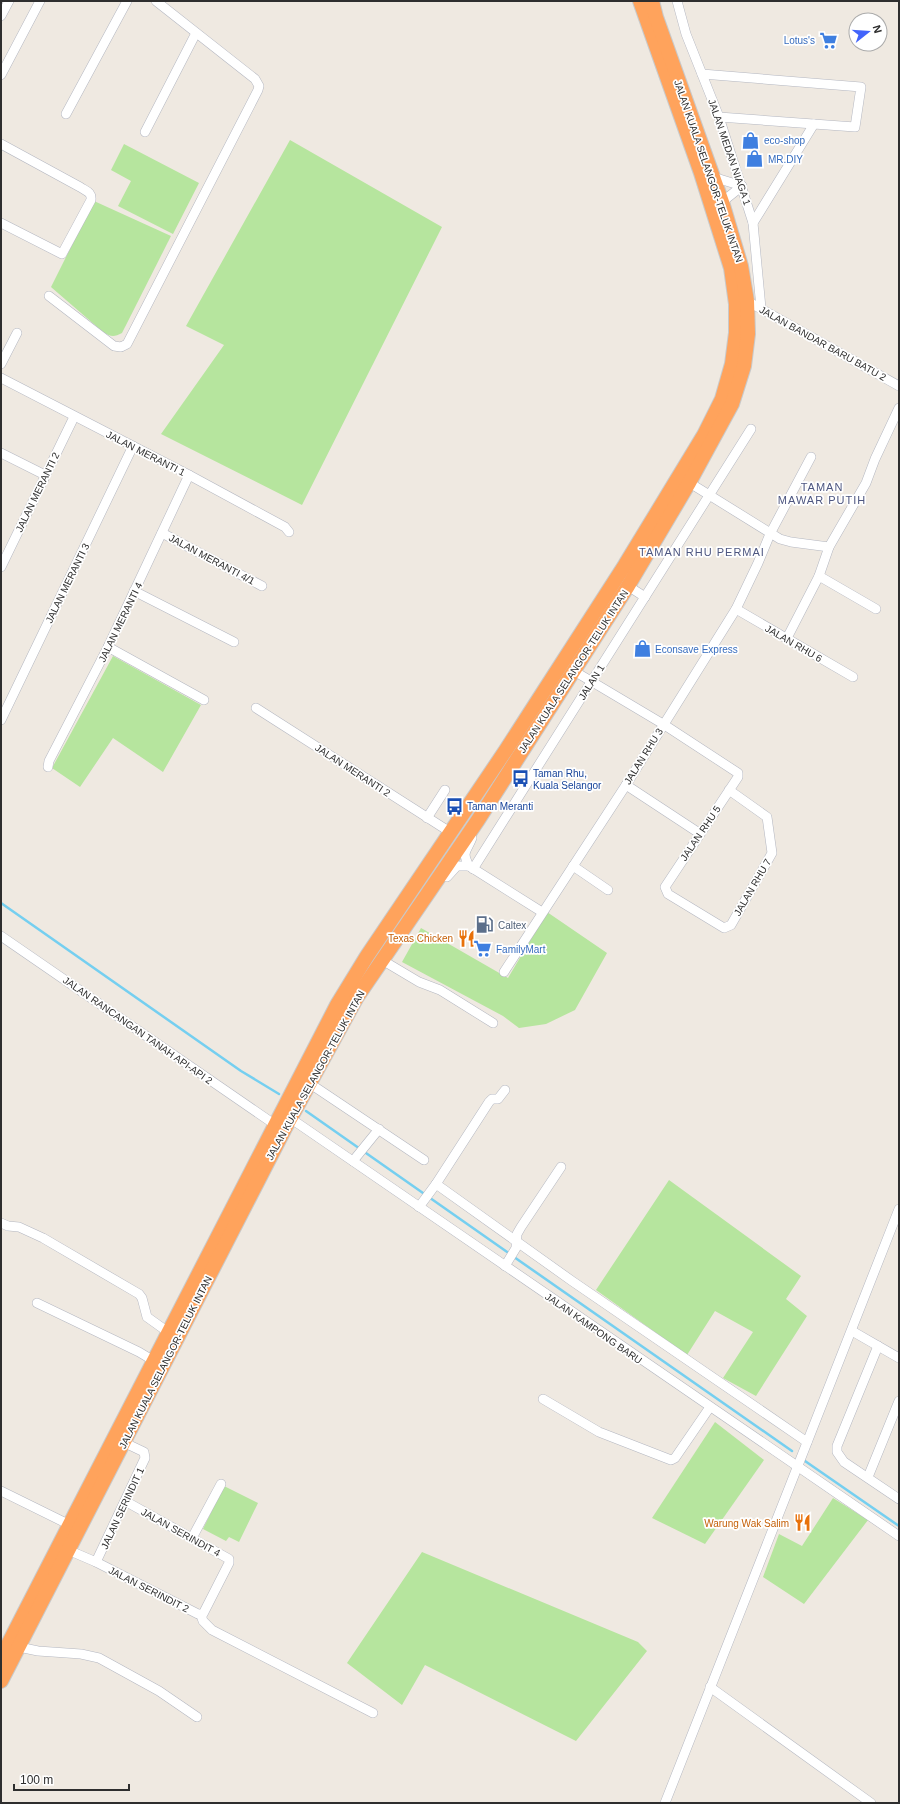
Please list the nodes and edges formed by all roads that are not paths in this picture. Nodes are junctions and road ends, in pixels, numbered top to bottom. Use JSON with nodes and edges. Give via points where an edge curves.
{"nodes":[{"id":1,"x":9,"y":1,"type":"edge"},
{"id":2,"x":40,"y":1,"type":"edge"},
{"id":3,"x":127,"y":1,"type":"edge"},
{"id":4,"x":156,"y":1,"type":"edge"},
{"id":5,"x":640,"y":1,"type":"edge"},
{"id":6,"x":652,"y":1,"type":"edge"},
{"id":7,"x":677,"y":1,"type":"edge"},
{"id":8,"x":1,"y":16,"type":"edge"},
{"id":9,"x":196,"y":33,"type":"junction"},
{"id":10,"x":702,"y":74,"type":"junction"},
{"id":11,"x":1,"y":75,"type":"edge"},
{"id":12,"x":66,"y":114,"type":"dead end"},
{"id":13,"x":719,"y":117,"type":"junction"},
{"id":14,"x":814,"y":124,"type":"junction"},
{"id":15,"x":146,"y":132,"type":"dead end"},
{"id":16,"x":1,"y":144,"type":"edge"},
{"id":17,"x":713,"y":177,"type":"junction"},
{"id":18,"x":742,"y":186,"type":"junction"},
{"id":19,"x":722,"y":202,"type":"junction"},
{"id":20,"x":753,"y":222,"type":"junction"},
{"id":21,"x":1,"y":223,"type":"edge"},
{"id":22,"x":49,"y":296,"type":"dead end"},
{"id":23,"x":747,"y":301,"type":"junction"},
{"id":24,"x":761,"y":308,"type":"junction"},
{"id":25,"x":17,"y":333,"type":"dead end"},
{"id":26,"x":1,"y":364,"type":"edge"},
{"id":27,"x":1,"y":378,"type":"edge"},
{"id":28,"x":899,"y":386,"type":"edge"},
{"id":29,"x":899,"y":408,"type":"edge"},
{"id":30,"x":74,"y":417,"type":"junction"},
{"id":31,"x":750,"y":429,"type":"dead end"},
{"id":32,"x":133,"y":446,"type":"junction"},
{"id":33,"x":1,"y":453,"type":"edge"},
{"id":34,"x":812,"y":457,"type":"dead end"},
{"id":35,"x":45,"y":475,"type":"junction"},
{"id":36,"x":189,"y":475,"type":"junction"},
{"id":37,"x":684,"y":479,"type":"junction"},
{"id":38,"x":709,"y":495,"type":"junction"},
{"id":39,"x":289,"y":532,"type":"dead end"},
{"id":40,"x":162,"y":533,"type":"junction"},
{"id":41,"x":770,"y":534,"type":"junction"},
{"id":42,"x":829,"y":548,"type":"junction"},
{"id":43,"x":1,"y":566,"type":"edge"},
{"id":44,"x":819,"y":576,"type":"junction"},
{"id":45,"x":262,"y":586,"type":"dead end"},
{"id":46,"x":628,"y":586,"type":"junction"},
{"id":47,"x":134,"y":590,"type":"junction"},
{"id":48,"x":644,"y":597,"type":"junction"},
{"id":49,"x":736,"y":609,"type":"junction"},
{"id":50,"x":876,"y":609,"type":"dead end"},
{"id":51,"x":787,"y":638,"type":"junction"},
{"id":52,"x":234,"y":642,"type":"dead end"},
{"id":53,"x":108,"y":647,"type":"junction"},
{"id":54,"x":574,"y":671,"type":"junction"},
{"id":55,"x":853,"y":677,"type":"dead end"},
{"id":56,"x":592,"y":681,"type":"junction"},
{"id":57,"x":204,"y":700,"type":"dead end"},
{"id":58,"x":256,"y":708,"type":"dead end"},
{"id":59,"x":1,"y":720,"type":"edge"},
{"id":60,"x":663,"y":724,"type":"junction"},
{"id":61,"x":48,"y":767,"type":"dead end"},
{"id":62,"x":626,"y":785,"type":"junction"},
{"id":63,"x":445,"y":790,"type":"dead end"},
{"id":64,"x":729,"y":790,"type":"junction"},
{"id":65,"x":427,"y":818,"type":"junction"},
{"id":66,"x":478,"y":820,"type":"junction"},
{"id":67,"x":450,"y":832,"type":"junction"},
{"id":68,"x":699,"y":832,"type":"junction"},
{"id":69,"x":573,"y":866,"type":"junction"},
{"id":70,"x":471,"y":868,"type":"junction"},
{"id":71,"x":665,"y":889,"type":"joint"},
{"id":72,"x":608,"y":890,"type":"dead end"},
{"id":73,"x":427,"y":896,"type":"junction"},
{"id":74,"x":542,"y":912,"type":"junction"},
{"id":75,"x":1,"y":936,"type":"edge"},
{"id":76,"x":382,"y":960,"type":"junction"},
{"id":77,"x":504,"y":972,"type":"dead end"},
{"id":78,"x":493,"y":1023,"type":"dead end"},
{"id":79,"x":309,"y":1082,"type":"junction"},
{"id":80,"x":505,"y":1090,"type":"dead end"},
{"id":81,"x":290,"y":1118,"type":"junction"},
{"id":82,"x":274,"y":1124,"type":"junction"},
{"id":83,"x":379,"y":1129,"type":"junction"},
{"id":84,"x":355,"y":1158,"type":"junction"},
{"id":85,"x":424,"y":1160,"type":"dead end"},
{"id":86,"x":561,"y":1167,"type":"dead end"},
{"id":87,"x":436,"y":1184,"type":"junction"},
{"id":88,"x":419,"y":1207,"type":"junction"},
{"id":89,"x":899,"y":1210,"type":"edge"},
{"id":90,"x":1,"y":1223,"type":"edge"},
{"id":91,"x":516,"y":1245,"type":"junction"},
{"id":92,"x":507,"y":1264,"type":"junction"},
{"id":93,"x":37,"y":1302,"type":"dead end"},
{"id":94,"x":852,"y":1331,"type":"junction"},
{"id":95,"x":168,"y":1332,"type":"junction"},
{"id":96,"x":878,"y":1346,"type":"junction"},
{"id":97,"x":899,"y":1358,"type":"edge"},
{"id":98,"x":154,"y":1361,"type":"junction"},
{"id":99,"x":543,"y":1399,"type":"dead end"},
{"id":100,"x":899,"y":1401,"type":"edge"},
{"id":101,"x":710,"y":1407,"type":"junction"},
{"id":102,"x":123,"y":1442,"type":"junction"},
{"id":103,"x":807,"y":1442,"type":"junction"},
{"id":104,"x":797,"y":1467,"type":"junction"},
{"id":105,"x":868,"y":1477,"type":"junction"},
{"id":106,"x":221,"y":1484,"type":"dead end"},
{"id":107,"x":1,"y":1491,"type":"edge"},
{"id":108,"x":899,"y":1499,"type":"edge"},
{"id":109,"x":125,"y":1501,"type":"junction"},
{"id":110,"x":70,"y":1525,"type":"junction"},
{"id":111,"x":899,"y":1536,"type":"edge"},
{"id":112,"x":192,"y":1538,"type":"junction"},
{"id":113,"x":68,"y":1550,"type":"junction"},
{"id":114,"x":96,"y":1562,"type":"junction"},
{"id":115,"x":216,"y":1588,"type":"joint"},
{"id":116,"x":201,"y":1615,"type":"junction"},
{"id":117,"x":19,"y":1647,"type":"junction"},
{"id":118,"x":1,"y":1658,"type":"edge"},
{"id":119,"x":1,"y":1681,"type":"edge"},
{"id":120,"x":710,"y":1688,"type":"junction"},
{"id":121,"x":373,"y":1713,"type":"dead end"},
{"id":122,"x":197,"y":1717,"type":"dead end"},
{"id":123,"x":665,"y":1803,"type":"edge"},
{"id":124,"x":871,"y":1803,"type":"edge"}],
"edges":[{"from":1,"to":8,"type":"street"},
{"from":2,"to":11,"type":"street"},
{"from":3,"to":12,"type":"street"},
{"from":4,"to":9,"type":"street"},
{"from":5,"to":37,"type":"highway","name":"JALAN KUALA SELANGOR-TELUK INTAN","via":[[720,231],[731,268],[736,304],[732,364],[722,399]]},
{"from":6,"to":17,"type":"highway","name":"JALAN KUALA SELANGOR-TELUK INTAN"},
{"from":7,"to":10,"type":"street","name":"JALAN MEDAN NIAGA 1","via":[[686,34]]},
{"from":9,"to":15,"type":"street"},
{"from":9,"to":22,"type":"street","via":[[255,79],[259,86],[127,344],[121,347],[114,346]]},
{"from":10,"to":13,"type":"street","name":"JALAN MEDAN NIAGA 1"},
{"from":10,"to":14,"type":"street","via":[[862,87],[855,127]]},
{"from":13,"to":14,"type":"street"},
{"from":13,"to":18,"type":"street","name":"JALAN MEDAN NIAGA 1"},
{"from":14,"to":20,"type":"street"},
{"from":16,"to":21,"type":"street","via":[[92,196],[62,254]]},
{"from":17,"to":18,"type":"street"},
{"from":17,"to":19,"type":"highway","name":"JALAN KUALA SELANGOR-TELUK INTAN"},
{"from":18,"to":19,"type":"street"},
{"from":18,"to":20,"type":"street","name":"JALAN MEDAN NIAGA 1"},
{"from":19,"to":23,"type":"highway","name":"JALAN KUALA SELANGOR-TELUK INTAN","via":[[741,266]]},
{"from":20,"to":24,"type":"street","name":"JALAN MEDAN NIAGA 1"},
{"from":23,"to":24,"type":"street","name":"JALAN BANDAR BARU BATU 2"},
{"from":23,"to":37,"type":"highway","name":"JALAN KUALA SELANGOR-TELUK INTAN","via":[[748,334],[744,366],[732,404]]},
{"from":24,"to":28,"type":"street","name":"JALAN BANDAR BARU BATU 2"},
{"from":25,"to":26,"type":"street"},
{"from":27,"to":30,"type":"street","name":"JALAN MERANTI 1"},
{"from":29,"to":42,"type":"street","via":[[866,483]]},
{"from":30,"to":32,"type":"street","name":"JALAN MERANTI 1"},
{"from":30,"to":35,"type":"street","name":"JALAN MERANTI 2"},
{"from":31,"to":38,"type":"street","name":"JALAN 1"},
{"from":32,"to":36,"type":"street","name":"JALAN MERANTI 1"},
{"from":32,"to":59,"type":"street","name":"JALAN MERANTI 3"},
{"from":33,"to":35,"type":"street"},
{"from":34,"to":41,"type":"street","name":"JALAN RHU 3"},
{"from":35,"to":43,"type":"street","name":"JALAN MERANTI 2"},
{"from":36,"to":39,"type":"street","name":"JALAN MERANTI 1","via":[[285,527]]},
{"from":36,"to":40,"type":"street","name":"JALAN MERANTI 4"},
{"from":37,"to":38,"type":"street"},
{"from":37,"to":46,"type":"highway","name":"JALAN KUALA SELANGOR-TELUK INTAN"},
{"from":37,"to":67,"type":"highway","name":"JALAN KUALA SELANGOR-TELUK INTAN"},
{"from":38,"to":41,"type":"street"},
{"from":38,"to":48,"type":"street","name":"JALAN 1"},
{"from":40,"to":45,"type":"street","name":"JALAN MERANTI 4/1"},
{"from":40,"to":47,"type":"street","name":"JALAN MERANTI 4"},
{"from":41,"to":42,"type":"street","via":[[791,542]]},
{"from":41,"to":49,"type":"street","name":"JALAN RHU 3"},
{"from":42,"to":44,"type":"street"},
{"from":44,"to":50,"type":"street"},
{"from":44,"to":51,"type":"street"},
{"from":46,"to":48,"type":"street"},
{"from":46,"to":54,"type":"highway","name":"JALAN KUALA SELANGOR-TELUK INTAN"},
{"from":47,"to":52,"type":"street"},
{"from":47,"to":53,"type":"street","name":"JALAN MERANTI 4"},
{"from":48,"to":56,"type":"street","name":"JALAN 1"},
{"from":49,"to":51,"type":"street","name":"JALAN RHU 6"},
{"from":49,"to":60,"type":"street","name":"JALAN RHU 3"},
{"from":51,"to":55,"type":"street","name":"JALAN RHU 6"},
{"from":53,"to":57,"type":"street"},
{"from":53,"to":61,"type":"street","name":"JALAN MERANTI 4"},
{"from":54,"to":56,"type":"street"},
{"from":54,"to":66,"type":"highway","name":"JALAN KUALA SELANGOR-TELUK INTAN"},
{"from":56,"to":60,"type":"street"},
{"from":56,"to":70,"type":"street","name":"JALAN 1"},
{"from":58,"to":65,"type":"street","name":"JALAN MERANTI 2"},
{"from":60,"to":62,"type":"street","name":"JALAN RHU 3"},
{"from":60,"to":64,"type":"street","name":"JALAN RHU 5","via":[[736,770],[738,777]]},
{"from":62,"to":68,"type":"street"},
{"from":62,"to":69,"type":"street","name":"JALAN RHU 3"},
{"from":63,"to":65,"type":"street"},
{"from":64,"to":68,"type":"street","name":"JALAN RHU 5"},
{"from":64,"to":71,"type":"street","name":"JALAN RHU 7","via":[[767,817],[772,853],[730,925],[726,928],[721,927],[668,894]]},
{"from":65,"to":67,"type":"street","name":"JALAN MERANTI 2"},
{"from":66,"to":70,"type":"street","via":[[472,841],[464,853],[465,860]]},
{"from":66,"to":73,"type":"highway","name":"JALAN KUALA SELANGOR-TELUK INTAN"},
{"from":67,"to":82,"type":"highway","name":"JALAN KUALA SELANGOR-TELUK INTAN","via":[[336,1006]]},
{"from":68,"to":71,"type":"street","name":"JALAN RHU 5"},
{"from":69,"to":72,"type":"street"},
{"from":69,"to":74,"type":"street","name":"JALAN RHU 3"},
{"from":70,"to":73,"type":"street","via":[[457,866],[452,869],[439,889]]},
{"from":70,"to":74,"type":"street"},
{"from":73,"to":76,"type":"highway","name":"JALAN KUALA SELANGOR-TELUK INTAN"},
{"from":74,"to":77,"type":"street","name":"JALAN RHU 3"},
{"from":75,"to":82,"type":"street","name":"JALAN RANCANGAN TANAH API-API 2"},
{"from":76,"to":78,"type":"street","via":[[419,982],[440,990]]},
{"from":76,"to":79,"type":"highway","name":"JALAN KUALA SELANGOR-TELUK INTAN","via":[[357,997]]},
{"from":79,"to":81,"type":"highway","name":"JALAN KUALA SELANGOR-TELUK INTAN"},
{"from":79,"to":83,"type":"street"},
{"from":80,"to":87,"type":"street","via":[[498,1099],[489,1102]]},
{"from":81,"to":84,"type":"street","name":"JALAN KAMPONG BARU"},
{"from":81,"to":102,"type":"highway","name":"JALAN KUALA SELANGOR-TELUK INTAN"},
{"from":82,"to":95,"type":"highway","name":"JALAN KUALA SELANGOR-TELUK INTAN"},
{"from":83,"to":84,"type":"street"},
{"from":83,"to":85,"type":"street"},
{"from":84,"to":88,"type":"street","name":"JALAN KAMPONG BARU"},
{"from":86,"to":91,"type":"street","via":[[521,1226]]},
{"from":87,"to":88,"type":"street"},
{"from":87,"to":91,"type":"street"},
{"from":88,"to":92,"type":"street","name":"JALAN KAMPONG BARU"},
{"from":89,"to":94,"type":"street"},
{"from":90,"to":95,"type":"street","via":[[44,1238],[139,1294],[147,1317]]},
{"from":91,"to":92,"type":"street"},
{"from":91,"to":103,"type":"street"},
{"from":92,"to":101,"type":"street","name":"JALAN KAMPONG BARU"},
{"from":93,"to":98,"type":"street"},
{"from":94,"to":96,"type":"street"},
{"from":94,"to":103,"type":"street"},
{"from":95,"to":98,"type":"highway","name":"JALAN KUALA SELANGOR-TELUK INTAN"},
{"from":96,"to":97,"type":"street"},
{"from":96,"to":105,"type":"street","via":[[837,1446],[837,1452],[844,1462]]},
{"from":98,"to":110,"type":"highway","name":"JALAN KUALA SELANGOR-TELUK INTAN"},
{"from":99,"to":101,"type":"street","via":[[599,1432],[672,1460]]},
{"from":100,"to":105,"type":"street"},
{"from":101,"to":104,"type":"street","name":"JALAN KAMPONG BARU"},
{"from":102,"to":109,"type":"street","name":"JALAN SERINDIT 1","via":[[142,1451],[145,1456]]},
{"from":102,"to":113,"type":"highway","name":"JALAN KUALA SELANGOR-TELUK INTAN"},
{"from":103,"to":104,"type":"street"},
{"from":104,"to":111,"type":"street","name":"JALAN KAMPONG BARU"},
{"from":104,"to":120,"type":"street"},
{"from":105,"to":108,"type":"street"},
{"from":106,"to":112,"type":"street"},
{"from":107,"to":110,"type":"street"},
{"from":109,"to":112,"type":"street","name":"JALAN SERINDIT 4"},
{"from":109,"to":114,"type":"street","name":"JALAN SERINDIT 1"},
{"from":110,"to":118,"type":"highway","name":"JALAN KUALA SELANGOR-TELUK INTAN"},
{"from":112,"to":115,"type":"street","name":"JALAN SERINDIT 4","via":[[229,1559]]},
{"from":113,"to":114,"type":"street","name":"JALAN SERINDIT 2"},
{"from":113,"to":117,"type":"highway","name":"JALAN KUALA SELANGOR-TELUK INTAN"},
{"from":114,"to":116,"type":"street","name":"JALAN SERINDIT 2"},
{"from":115,"to":116,"type":"street","name":"JALAN SERINDIT 2","via":[[205,1612]]},
{"from":116,"to":121,"type":"street","via":[[212,1630]]},
{"from":117,"to":119,"type":"highway","name":"JALAN KUALA SELANGOR-TELUK INTAN"},
{"from":117,"to":122,"type":"street","via":[[99,1658],[159,1691]]},
{"from":120,"to":123,"type":"street"},
{"from":120,"to":124,"type":"street"}]}
